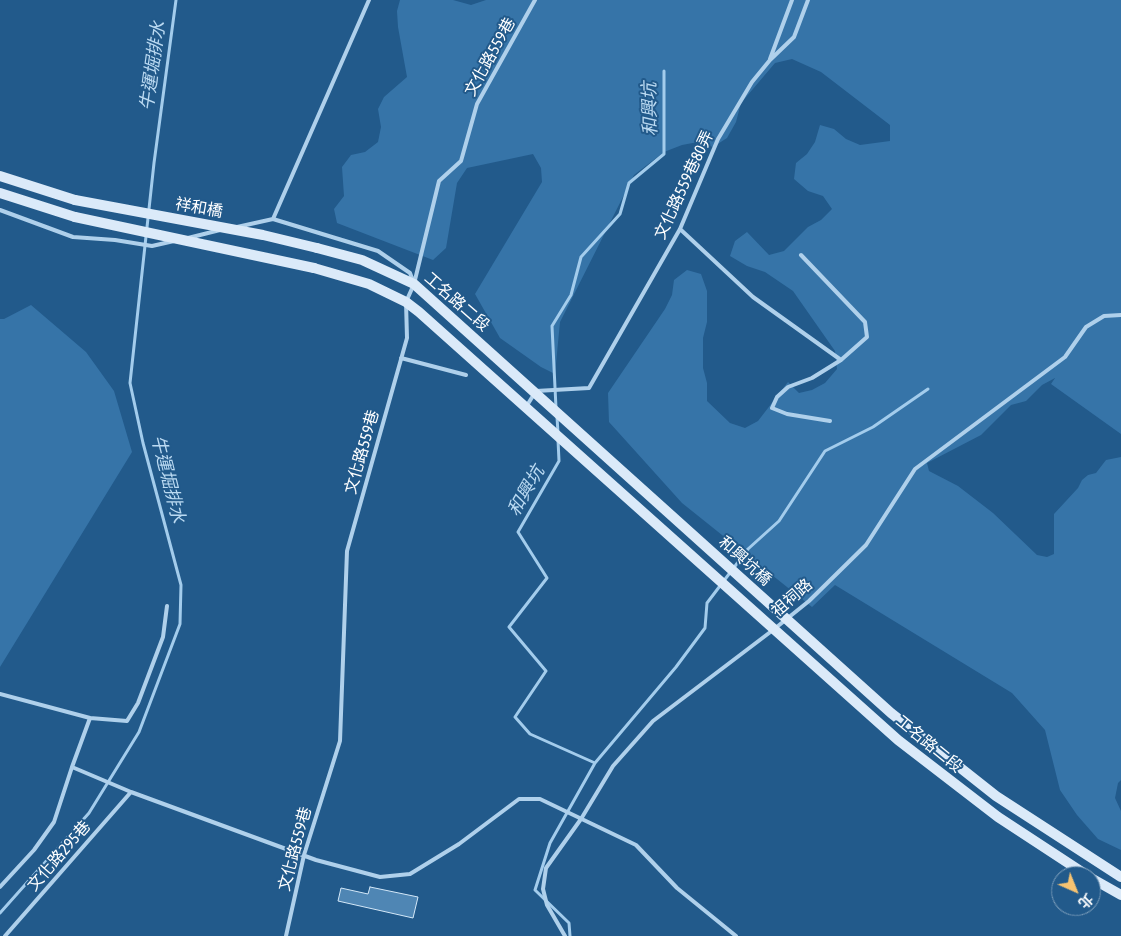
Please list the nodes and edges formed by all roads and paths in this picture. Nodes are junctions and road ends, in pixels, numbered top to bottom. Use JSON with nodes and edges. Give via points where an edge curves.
{"nodes":[{"id":1,"x":369,"y":0,"type":"edge"},
{"id":2,"x":535,"y":0,"type":"edge"},
{"id":3,"x":792,"y":0,"type":"edge"},
{"id":4,"x":808,"y":0,"type":"edge"},
{"id":5,"x":770,"y":60,"type":"junction"},
{"id":6,"x":0,"y":176,"type":"edge"},
{"id":7,"x":0,"y":193,"type":"edge"},
{"id":8,"x":0,"y":210,"type":"edge"},
{"id":9,"x":273,"y":218,"type":"junction"},
{"id":10,"x":680,"y":229,"type":"junction"},
{"id":11,"x":317,"y":248,"type":"joint"},
{"id":12,"x":801,"y":255,"type":"dead end"},
{"id":13,"x":414,"y":284,"type":"junction"},
{"id":14,"x":406,"y":302,"type":"junction"},
{"id":15,"x":1121,"y":315,"type":"edge"},
{"id":16,"x":401,"y":358,"type":"junction"},
{"id":17,"x":840,"y":360,"type":"junction"},
{"id":18,"x":466,"y":375,"type":"dead end"},
{"id":19,"x":536,"y":391,"type":"junction"},
{"id":20,"x":526,"y":407,"type":"junction"},
{"id":21,"x":830,"y":421,"type":"dead end"},
{"id":22,"x":684,"y":525,"type":"joint"},
{"id":23,"x":672,"y":538,"type":"joint"},
{"id":24,"x":167,"y":606,"type":"dead end"},
{"id":25,"x":787,"y":619,"type":"junction"},
{"id":26,"x":773,"y":630,"type":"junction"},
{"id":27,"x":0,"y":694,"type":"edge"},
{"id":28,"x":90,"y":718,"type":"junction"},
{"id":29,"x":72,"y":767,"type":"junction"},
{"id":30,"x":131,"y":792,"type":"junction"},
{"id":31,"x":581,"y":820,"type":"junction"},
{"id":32,"x":304,"y":856,"type":"junction"},
{"id":33,"x":1072,"y":866,"type":"edge"},
{"id":34,"x":1120,"y":876,"type":"edge"},
{"id":35,"x":1101,"y":884,"type":"edge"},
{"id":36,"x":0,"y":887,"type":"edge"},
{"id":37,"x":1121,"y":895,"type":"edge"},
{"id":38,"x":5,"y":936,"type":"edge"},
{"id":39,"x":286,"y":936,"type":"edge"},
{"id":40,"x":565,"y":936,"type":"edge"},
{"id":41,"x":736,"y":936,"type":"edge"}],
"edges":[{"from":1,"to":9,"type":"lane"},
{"from":2,"to":13,"type":"lane","name":"文化路559巷","via":[[477,104],[461,161],[439,181]]},
{"from":3,"to":5,"type":"lane"},
{"from":4,"to":5,"type":"lane","name":"文化路559巷80弄","via":[[794,37]]},
{"from":5,"to":10,"type":"lane","name":"文化路559巷80弄","via":[[752,82],[718,139]]},
{"from":6,"to":11,"type":"main road","name":"祥和橋","bridge":true,"via":[[75,200]]},
{"from":7,"to":14,"type":"main road","name":"工名路二段","bridge":true,"via":[[75,217],[314,268],[369,284]]},
{"from":8,"to":9,"type":"lane","via":[[73,237],[152,246]]},
{"from":9,"to":13,"type":"lane","via":[[378,251],[410,273]]},
{"from":10,"to":17,"type":"lane","via":[[754,297]]},
{"from":10,"to":19,"type":"lane","name":"文化路559巷80弄","via":[[589,388]]},
{"from":11,"to":13,"type":"main road","name":"工名路二段","via":[[362,260]]},
{"from":12,"to":17,"type":"lane","via":[[865,322],[867,337]]},
{"from":13,"to":14,"type":"lane","name":"文化路559巷"},
{"from":13,"to":19,"type":"main road","name":"工名路二段"},
{"from":14,"to":16,"type":"lane","name":"文化路559巷","via":[[407,338]]},
{"from":14,"to":20,"type":"main road","name":"工名路二段"},
{"from":15,"to":25,"type":"lane","name":"祖祠路","via":[[1104,316],[1086,327],[1066,357],[915,470],[866,544]]},
{"from":16,"to":18,"type":"lane"},
{"from":16,"to":32,"type":"lane","name":"文化路559巷","via":[[347,551],[340,741]]},
{"from":17,"to":21,"type":"lane","via":[[812,378],[788,387],[777,397],[772,408],[787,414]]},
{"from":19,"to":20,"type":"lane"},
{"from":19,"to":22,"type":"main road","name":"工名路二段"},
{"from":20,"to":23,"type":"main road","name":"工名路二段"},
{"from":22,"to":25,"type":"main road","name":"和興坑橋"},
{"from":23,"to":26,"type":"main road","name":"和興坑橋"},
{"from":24,"to":28,"type":"lane","via":[[163,637],[138,703],[127,721]]},
{"from":25,"to":26,"type":"lane","name":"祖祠路"},
{"from":25,"to":34,"type":"main road","name":"工名路二段","via":[[892,713],[996,796]]},
{"from":26,"to":31,"type":"lane","name":"祖祠路","via":[[653,721],[613,766]]},
{"from":26,"to":33,"type":"main road","name":"工名路二段","via":[[898,740],[998,817]]},
{"from":27,"to":28,"type":"lane"},
{"from":28,"to":29,"type":"lane"},
{"from":29,"to":30,"type":"lane"},
{"from":29,"to":36,"type":"lane","via":[[54,822],[34,850]]},
{"from":30,"to":32,"type":"lane"},
{"from":30,"to":38,"type":"lane","name":"文化路295巷"},
{"from":31,"to":32,"type":"lane","via":[[540,799],[519,799],[459,844],[410,874],[380,877]]},
{"from":31,"to":40,"type":"lane","name":"祖祠路","via":[[546,868],[543,889],[547,905]]},
{"from":31,"to":41,"type":"lane","via":[[636,845],[677,888]]},
{"from":32,"to":39,"type":"lane","name":"文化路559巷"},
{"from":35,"to":37,"type":"main road","name":"工名路二段"}]}
